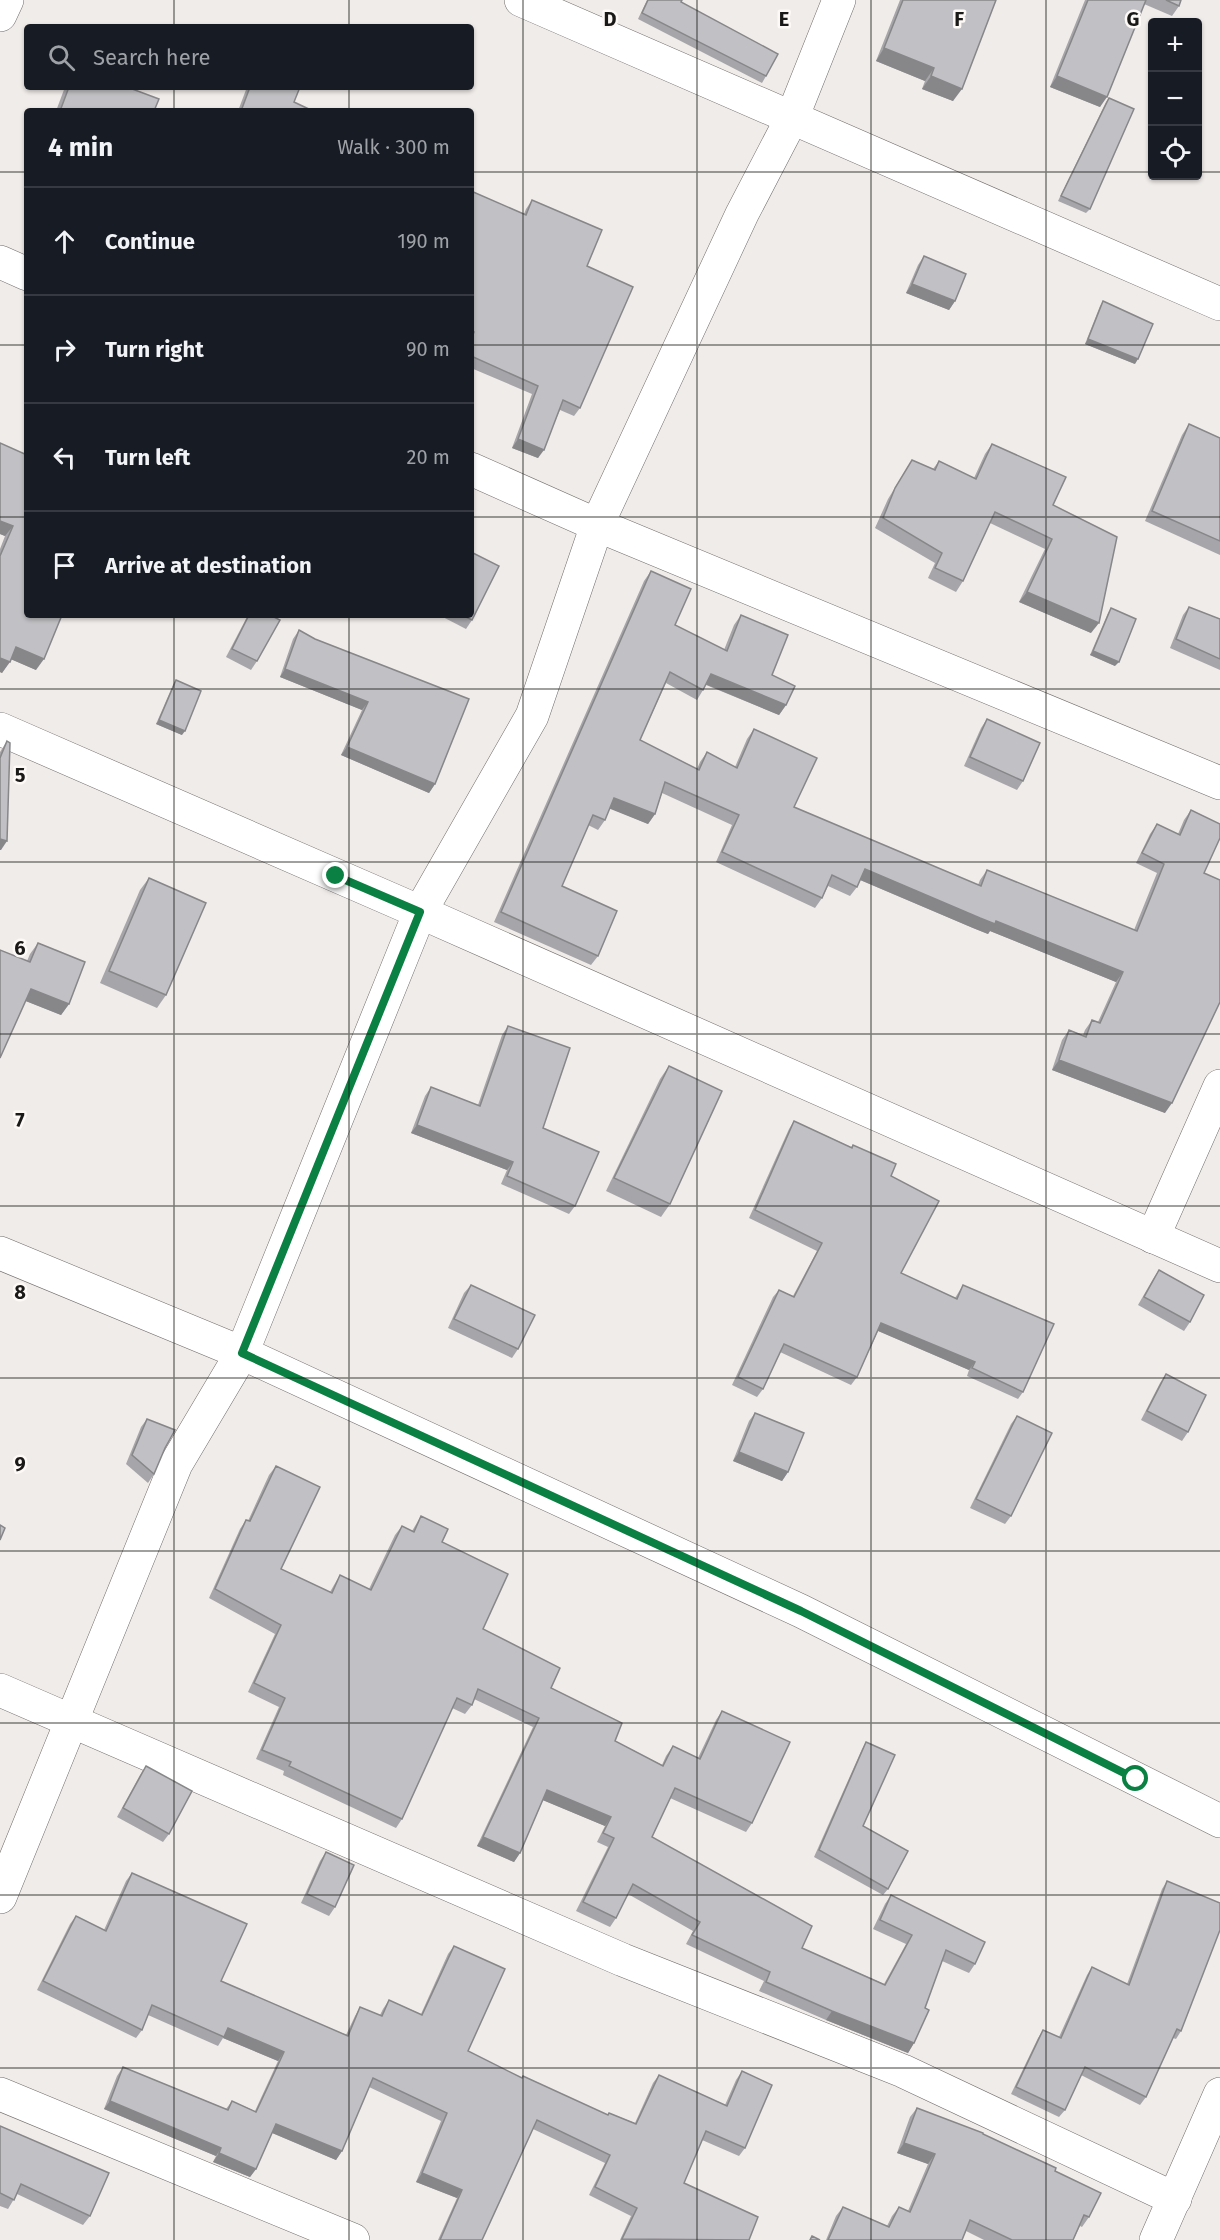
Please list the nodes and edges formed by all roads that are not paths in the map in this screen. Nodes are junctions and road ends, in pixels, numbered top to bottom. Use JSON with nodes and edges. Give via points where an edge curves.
{"nodes":[{"id":1,"x":7,"y":0,"type":"edge"},
{"id":2,"x":521,"y":0,"type":"edge"},
{"id":3,"x":839,"y":0,"type":"edge"},
{"id":4,"x":0,"y":15,"type":"edge"},
{"id":5,"x":792,"y":118,"type":"junction"},
{"id":6,"x":0,"y":262,"type":"edge"},
{"id":7,"x":24,"y":273,"type":"edge"},
{"id":8,"x":1220,"y":304,"type":"edge"},
{"id":9,"x":474,"y":470,"type":"edge"},
{"id":10,"x":597,"y":525,"type":"junction"},
{"id":11,"x":0,"y":729,"type":"edge"},
{"id":12,"x":1220,"y":783,"type":"edge"},
{"id":13,"x":420,"y":912,"type":"junction"},
{"id":14,"x":1220,"y":1086,"type":"edge"},
{"id":15,"x":1153,"y":1237,"type":"junction"},
{"id":16,"x":0,"y":1253,"type":"edge"},
{"id":17,"x":1220,"y":1266,"type":"edge"},
{"id":18,"x":242,"y":1353,"type":"junction"},
{"id":19,"x":0,"y":1690,"type":"edge"},
{"id":20,"x":70,"y":1720,"type":"junction"},
{"id":21,"x":1220,"y":1821,"type":"edge"},
{"id":22,"x":0,"y":1897,"type":"edge"},
{"id":23,"x":0,"y":2094,"type":"edge"},
{"id":24,"x":1220,"y":2094,"type":"edge"},
{"id":25,"x":1175,"y":2199,"type":"junction"},
{"id":26,"x":353,"y":2240,"type":"edge"},
{"id":27,"x":1156,"y":2240,"type":"edge"}],
"edges":[{"from":1,"to":4,"type":"street"},
{"from":2,"to":5,"type":"street"},
{"from":3,"to":5,"type":"street"},
{"from":5,"to":8,"type":"street"},
{"from":5,"to":10,"type":"street","via":[[742,214]]},
{"from":6,"to":7,"type":"street"},
{"from":9,"to":10,"type":"street"},
{"from":10,"to":12,"type":"street"},
{"from":10,"to":13,"type":"street","via":[[532,716]]},
{"from":11,"to":13,"type":"street"},
{"from":13,"to":15,"type":"street"},
{"from":13,"to":18,"type":"street"},
{"from":14,"to":15,"type":"street"},
{"from":15,"to":17,"type":"street"},
{"from":16,"to":18,"type":"street"},
{"from":18,"to":20,"type":"street","via":[[176,1464]]},
{"from":18,"to":21,"type":"street","via":[[801,1611]]},
{"from":19,"to":20,"type":"street"},
{"from":20,"to":22,"type":"street"},
{"from":20,"to":25,"type":"street","via":[[623,1960],[903,2071]]},
{"from":23,"to":26,"type":"street"},
{"from":24,"to":25,"type":"street"},
{"from":25,"to":27,"type":"street"}]}
